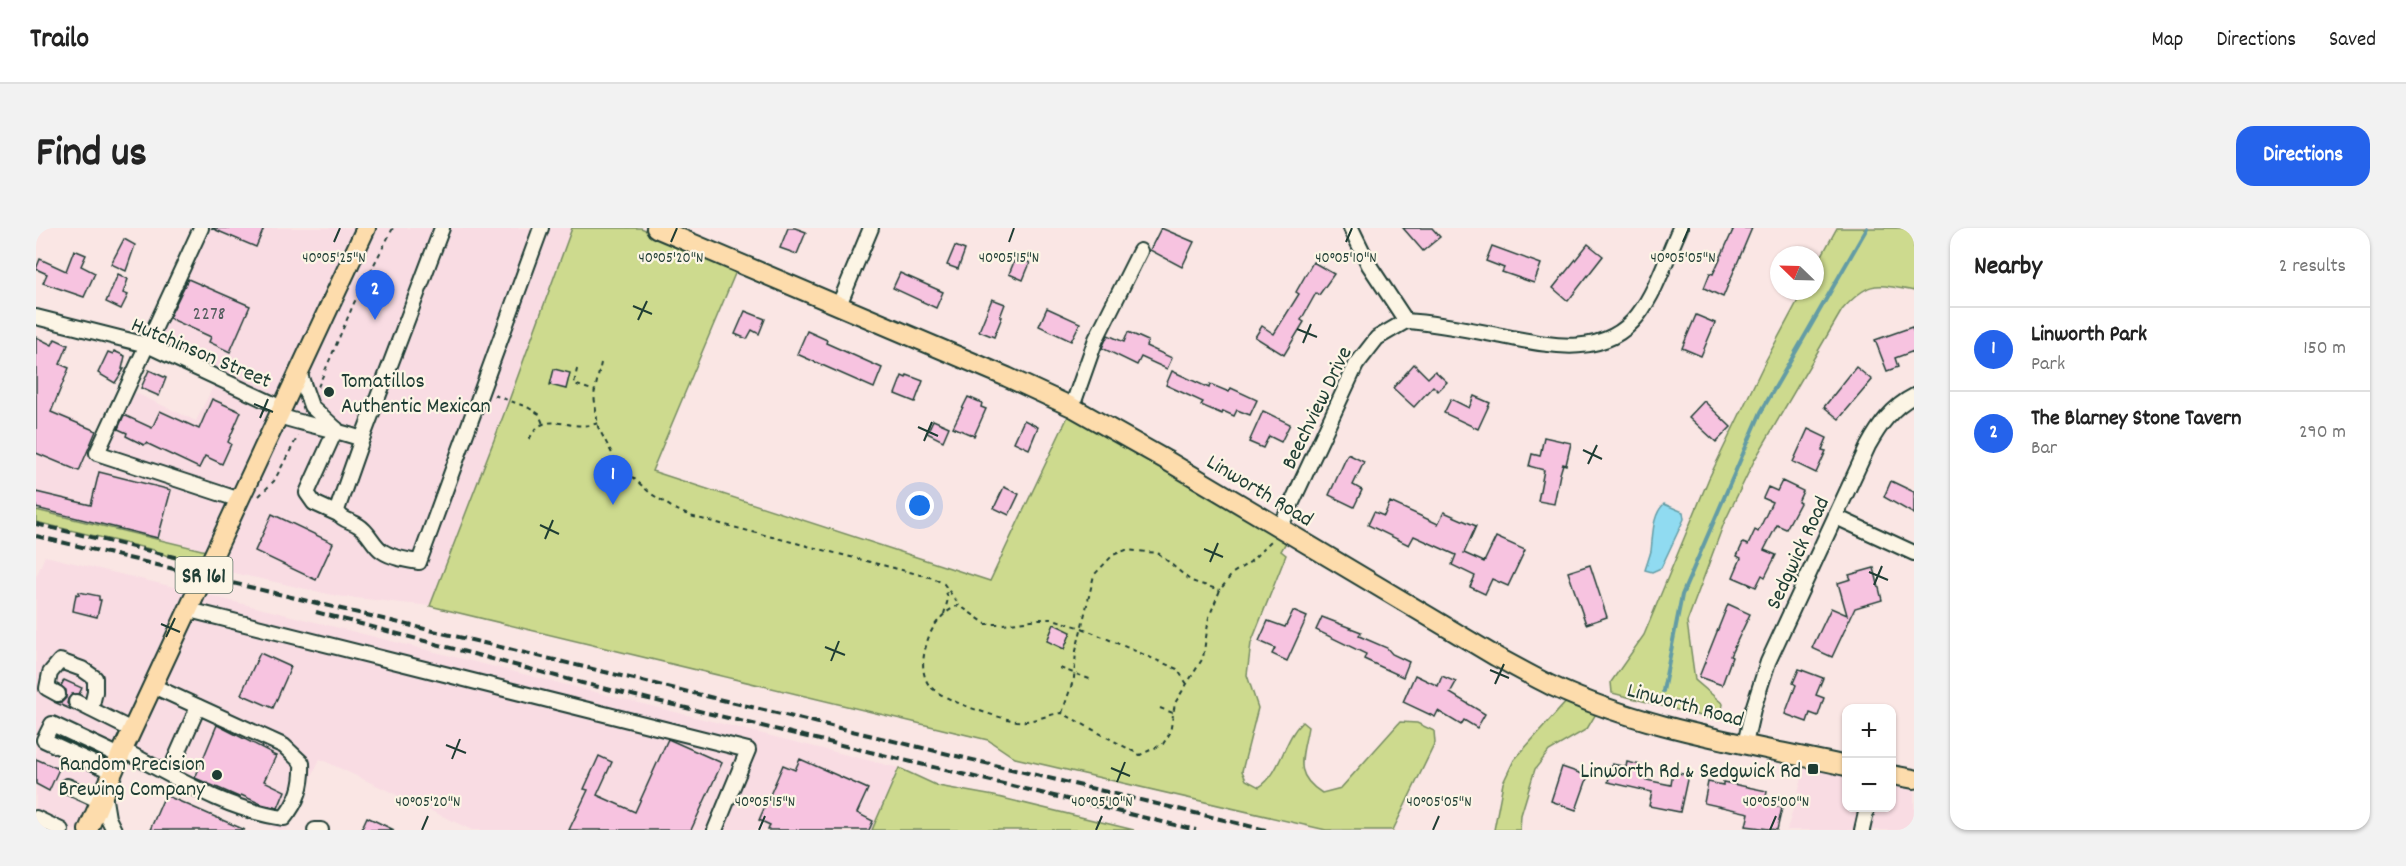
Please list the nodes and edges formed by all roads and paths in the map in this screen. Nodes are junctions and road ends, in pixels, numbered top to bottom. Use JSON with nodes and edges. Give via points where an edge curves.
{"nodes":[{"id":1,"x":201,"y":228,"type":"edge"},
{"id":2,"x":366,"y":228,"type":"edge"},
{"id":3,"x":393,"y":228,"type":"edge"},
{"id":4,"x":442,"y":228,"type":"edge"},
{"id":5,"x":541,"y":228,"type":"edge"},
{"id":6,"x":656,"y":228,"type":"edge"},
{"id":7,"x":871,"y":228,"type":"edge"},
{"id":8,"x":1351,"y":228,"type":"edge"},
{"id":9,"x":1680,"y":228,"type":"edge"},
{"id":10,"x":1140,"y":251,"type":"dead end"},
{"id":11,"x":839,"y":305,"type":"junction"},
{"id":12,"x":36,"y":316,"type":"edge"},
{"id":13,"x":1406,"y":321,"type":"junction"},
{"id":14,"x":147,"y":345,"type":"junction"},
{"id":15,"x":601,"y":363,"type":"dead end"},
{"id":16,"x":577,"y":369,"type":"dead end"},
{"id":17,"x":299,"y":372,"type":"junction"},
{"id":18,"x":481,"y":391,"type":"junction"},
{"id":19,"x":595,"y":391,"type":"junction"},
{"id":20,"x":1914,"y":396,"type":"edge"},
{"id":21,"x":311,"y":406,"type":"junction"},
{"id":22,"x":1072,"y":407,"type":"junction"},
{"id":23,"x":280,"y":412,"type":"junction"},
{"id":24,"x":598,"y":423,"type":"junction"},
{"id":25,"x":304,"y":424,"type":"junction"},
{"id":26,"x":543,"y":424,"type":"junction"},
{"id":27,"x":336,"y":429,"type":"junction"},
{"id":28,"x":362,"y":439,"type":"junction"},
{"id":29,"x":528,"y":439,"type":"dead end"},
{"id":30,"x":259,"y":496,"type":"dead end"},
{"id":31,"x":240,"y":500,"type":"junction"},
{"id":32,"x":338,"y":514,"type":"junction"},
{"id":33,"x":1836,"y":517,"type":"junction"},
{"id":34,"x":1280,"y":528,"type":"junction"},
{"id":35,"x":1914,"y":553,"type":"edge"},
{"id":36,"x":944,"y":584,"type":"junction"},
{"id":37,"x":1220,"y":590,"type":"junction"},
{"id":38,"x":959,"y":605,"type":"junction"},
{"id":39,"x":189,"y":610,"type":"junction"},
{"id":40,"x":944,"y":615,"type":"junction"},
{"id":41,"x":1082,"y":628,"type":"junction"},
{"id":42,"x":1060,"y":668,"type":"dead end"},
{"id":43,"x":1074,"y":673,"type":"junction"},
{"id":44,"x":1092,"y":680,"type":"dead end"},
{"id":45,"x":1187,"y":684,"type":"junction"},
{"id":46,"x":153,"y":686,"type":"junction"},
{"id":47,"x":58,"y":694,"type":"dead end"},
{"id":48,"x":76,"y":702,"type":"dead end"},
{"id":49,"x":198,"y":707,"type":"junction"},
{"id":50,"x":90,"y":708,"type":"junction"},
{"id":51,"x":1160,"y":708,"type":"dead end"},
{"id":52,"x":1062,"y":713,"type":"junction"},
{"id":53,"x":1173,"y":713,"type":"junction"},
{"id":54,"x":132,"y":730,"type":"junction"},
{"id":55,"x":1745,"y":744,"type":"junction"},
{"id":56,"x":119,"y":759,"type":"junction"},
{"id":57,"x":1842,"y":765,"type":"edge"},
{"id":58,"x":169,"y":773,"type":"junction"},
{"id":59,"x":1896,"y":776,"type":"edge"},
{"id":60,"x":1914,"y":779,"type":"edge"},
{"id":61,"x":67,"y":786,"type":"dead end"},
{"id":62,"x":102,"y":797,"type":"junction"},
{"id":63,"x":1866,"y":812,"type":"edge"},
{"id":64,"x":36,"y":819,"type":"edge"},
{"id":65,"x":61,"y":830,"type":"edge"},
{"id":66,"x":88,"y":830,"type":"edge"},
{"id":67,"x":114,"y":830,"type":"edge"},
{"id":68,"x":315,"y":830,"type":"edge"},
{"id":69,"x":321,"y":830,"type":"edge"},
{"id":70,"x":715,"y":830,"type":"edge"},
{"id":71,"x":1862,"y":830,"type":"edge"}],
"edges":[{"from":1,"to":14,"type":"street"},
{"from":2,"to":17,"type":"main road","number":"SR 161"},
{"from":3,"to":21,"type":"path","via":[[354,303]]},
{"from":4,"to":28,"type":"street"},
{"from":5,"to":18,"type":"street"},
{"from":6,"to":11,"type":"main road","name":"Linworth Road"},
{"from":7,"to":11,"type":"street"},
{"from":8,"to":13,"type":"street","via":[[1369,265]]},
{"from":9,"to":13,"type":"street","via":[[1637,316],[1623,330],[1596,343],[1544,345],[1430,322]]},
{"from":10,"to":22,"type":"street","via":[[1096,339]]},
{"from":11,"to":22,"type":"main road","name":"Linworth Road"},
{"from":12,"to":14,"type":"street","name":"Hutchinson Street"},
{"from":13,"to":34,"type":"street","name":"Beechview Drive","via":[[1377,338],[1356,365]]},
{"from":14,"to":23,"type":"street","name":"Hutchinson Street"},
{"from":14,"to":31,"type":"street","via":[[97,453]]},
{"from":15,"to":19,"type":"path"},
{"from":16,"to":19,"type":"path","via":[[574,384]]},
{"from":17,"to":21,"type":"street"},
{"from":17,"to":23,"type":"main road","number":"SR 161"},
{"from":18,"to":26,"type":"path","via":[[527,407],[539,414]]},
{"from":18,"to":32,"type":"street","via":[[419,562],[381,550],[358,525]]},
{"from":19,"to":24,"type":"path"},
{"from":20,"to":33,"type":"street","name":"Sedgwick Road","via":[[1878,428]]},
{"from":21,"to":27,"type":"street"},
{"from":22,"to":34,"type":"main road","name":"Linworth Road"},
{"from":23,"to":25,"type":"street","name":"Hutchinson Street"},
{"from":23,"to":31,"type":"main road","number":"SR 161"},
{"from":24,"to":26,"type":"path","via":[[586,427]]},
{"from":24,"to":36,"type":"path","via":[[616,461],[650,493],[690,516]]},
{"from":25,"to":27,"type":"street","name":"Hutchinson Street"},
{"from":25,"to":30,"type":"path","via":[[274,481]]},
{"from":26,"to":29,"type":"path"},
{"from":27,"to":28,"type":"street"},
{"from":27,"to":32,"type":"street","via":[[307,493],[314,503]]},
{"from":28,"to":32,"type":"street"},
{"from":31,"to":39,"type":"main road","number":"SR 161"},
{"from":33,"to":35,"type":"street"},
{"from":33,"to":55,"type":"street","name":"Sedgwick Road","via":[[1768,662]]},
{"from":34,"to":37,"type":"path","via":[[1265,549],[1233,573]]},
{"from":34,"to":55,"type":"main road","name":"Linworth Road","via":[[1552,686],[1661,725]]},
{"from":36,"to":38,"type":"path"},
{"from":36,"to":40,"type":"path","via":[[948,599]]},
{"from":37,"to":41,"type":"path","via":[[1191,581],[1158,553],[1126,550],[1113,555],[1094,575]]},
{"from":37,"to":45,"type":"path","via":[[1209,617],[1203,658]]},
{"from":38,"to":40,"type":"path"},
{"from":38,"to":41,"type":"path","via":[[986,624],[1038,618]]},
{"from":39,"to":46,"type":"main road","number":"SR 161"},
{"from":39,"to":70,"type":"street","via":[[748,750]]},
{"from":40,"to":52,"type":"path","via":[[929,634],[925,652],[923,670],[933,690],[1018,721]]},
{"from":41,"to":43,"type":"path"},
{"from":41,"to":45,"type":"path","via":[[1177,669]]},
{"from":42,"to":43,"type":"path"},
{"from":43,"to":44,"type":"path"},
{"from":43,"to":52,"type":"path"},
{"from":45,"to":53,"type":"path"},
{"from":46,"to":49,"type":"street"},
{"from":46,"to":54,"type":"main road","number":"SR 161"},
{"from":47,"to":50,"type":"street","via":[[47,688],[50,673],[60,662],[82,669],[95,678]]},
{"from":48,"to":50,"type":"street"},
{"from":49,"to":58,"type":"street"},
{"from":49,"to":58,"type":"street","via":[[284,746],[302,763],[303,782],[294,805],[284,818],[260,815]]},
{"from":50,"to":54,"type":"street"},
{"from":51,"to":53,"type":"path"},
{"from":52,"to":53,"type":"path","via":[[1140,755],[1163,744],[1170,733]]},
{"from":54,"to":56,"type":"main road","number":"SR 161"},
{"from":55,"to":57,"type":"main road","name":"Linworth Road"},
{"from":56,"to":58,"type":"street"},
{"from":56,"to":62,"type":"main road","number":"SR 161"},
{"from":59,"to":60,"type":"main road"},
{"from":61,"to":62,"type":"street"},
{"from":62,"to":66,"type":"main road","number":"SR 161"},
{"from":62,"to":67,"type":"street"},
{"from":63,"to":71,"type":"street"},
{"from":64,"to":65,"type":"street"},
{"from":68,"to":69,"type":"street"}]}
